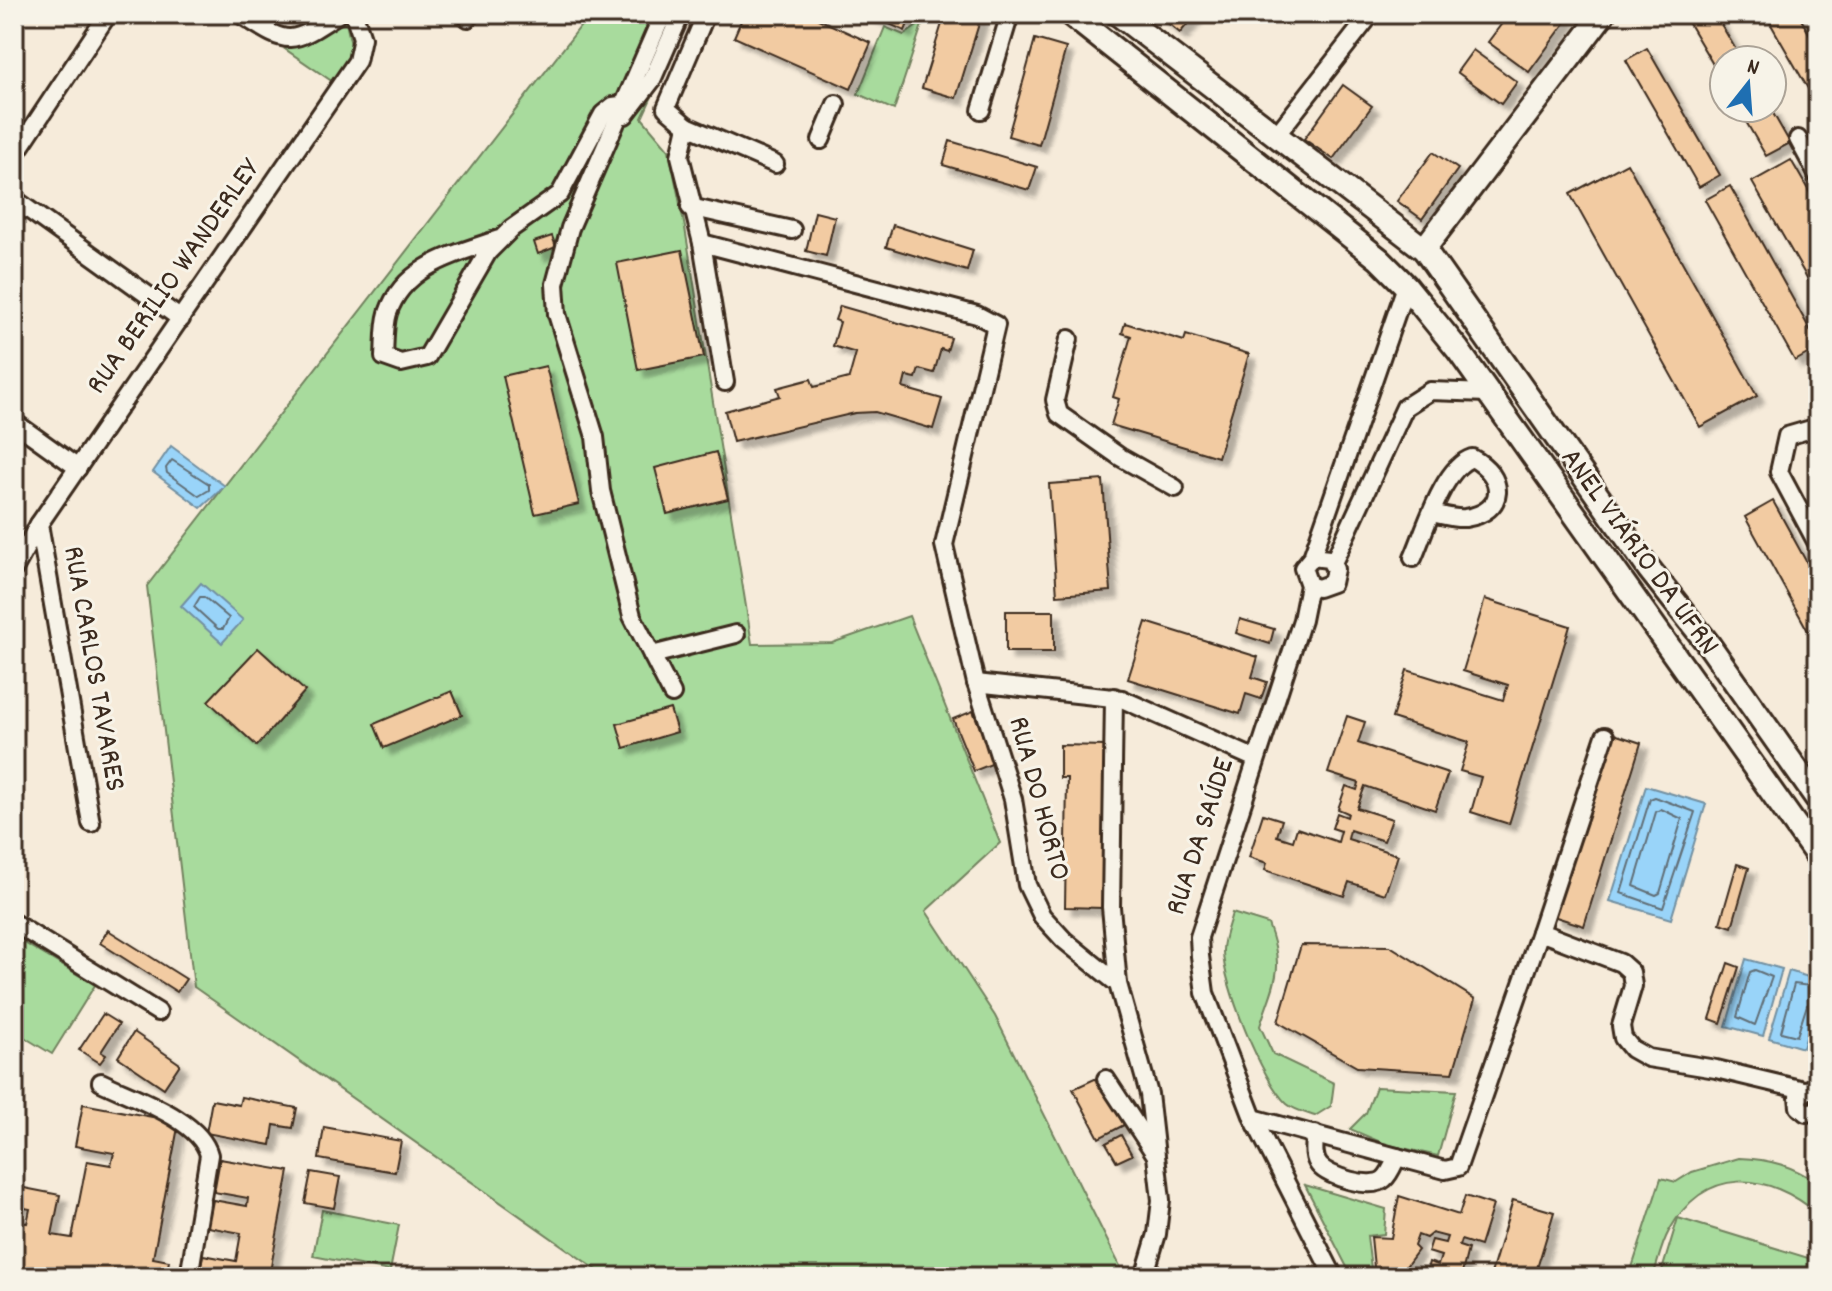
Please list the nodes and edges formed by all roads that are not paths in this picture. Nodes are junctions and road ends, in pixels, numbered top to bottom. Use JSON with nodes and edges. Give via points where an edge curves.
{"nodes":[{"id":1,"x":108,"y":14,"type":"edge"},
{"id":2,"x":240,"y":14,"type":"edge"},
{"id":3,"x":338,"y":14,"type":"edge"},
{"id":4,"x":354,"y":14,"type":"edge"},
{"id":5,"x":663,"y":14,"type":"edge"},
{"id":6,"x":681,"y":14,"type":"edge"},
{"id":7,"x":706,"y":14,"type":"edge"},
{"id":8,"x":1010,"y":14,"type":"edge"},
{"id":9,"x":1070,"y":14,"type":"edge"},
{"id":10,"x":1118,"y":14,"type":"edge"},
{"id":11,"x":1371,"y":14,"type":"edge"},
{"id":12,"x":1603,"y":14,"type":"edge"},
{"id":13,"x":628,"y":104,"type":"junction"},
{"id":14,"x":836,"y":104,"type":"dead end"},
{"id":15,"x":981,"y":110,"type":"dead end"},
{"id":16,"x":687,"y":126,"type":"junction"},
{"id":17,"x":1278,"y":133,"type":"junction"},
{"id":18,"x":1798,"y":139,"type":"dead end"},
{"id":19,"x":821,"y":140,"type":"dead end"},
{"id":20,"x":14,"y":156,"type":"edge"},
{"id":21,"x":775,"y":164,"type":"dead end"},
{"id":22,"x":1818,"y":176,"type":"edge"},
{"id":23,"x":14,"y":199,"type":"edge"},
{"id":24,"x":690,"y":207,"type":"junction"},
{"id":25,"x":792,"y":230,"type":"dead end"},
{"id":26,"x":499,"y":239,"type":"junction"},
{"id":27,"x":702,"y":243,"type":"junction"},
{"id":28,"x":1424,"y":249,"type":"junction"},
{"id":29,"x":1406,"y":286,"type":"junction"},
{"id":30,"x":181,"y":319,"type":"junction"},
{"id":31,"x":1069,"y":339,"type":"dead end"},
{"id":32,"x":725,"y":382,"type":"dead end"},
{"id":33,"x":1488,"y":393,"type":"junction"},
{"id":34,"x":14,"y":422,"type":"edge"},
{"id":35,"x":1818,"y":427,"type":"edge"},
{"id":36,"x":78,"y":468,"type":"junction"},
{"id":37,"x":1175,"y":488,"type":"dead end"},
{"id":38,"x":1432,"y":513,"type":"dead end"},
{"id":39,"x":39,"y":524,"type":"junction"},
{"id":40,"x":1818,"y":545,"type":"edge"},
{"id":41,"x":1312,"y":557,"type":"junction"},
{"id":42,"x":1413,"y":558,"type":"dead end"},
{"id":43,"x":1333,"y":563,"type":"junction"},
{"id":44,"x":14,"y":569,"type":"edge"},
{"id":45,"x":1309,"y":585,"type":"junction"},
{"id":46,"x":736,"y":634,"type":"dead end"},
{"id":47,"x":652,"y":655,"type":"junction"},
{"id":48,"x":976,"y":683,"type":"junction"},
{"id":49,"x":672,"y":694,"type":"dead end"},
{"id":50,"x":1114,"y":697,"type":"junction"},
{"id":51,"x":1605,"y":736,"type":"dead end"},
{"id":52,"x":1256,"y":759,"type":"junction"},
{"id":53,"x":1818,"y":800,"type":"edge"},
{"id":54,"x":91,"y":823,"type":"dead end"},
{"id":55,"x":1818,"y":857,"type":"edge"},
{"id":56,"x":14,"y":923,"type":"edge"},
{"id":57,"x":1540,"y":932,"type":"junction"},
{"id":58,"x":1118,"y":984,"type":"junction"},
{"id":59,"x":158,"y":1012,"type":"dead end"},
{"id":60,"x":1106,"y":1079,"type":"dead end"},
{"id":61,"x":101,"y":1082,"type":"dead end"},
{"id":62,"x":1811,"y":1091,"type":"edge"},
{"id":63,"x":1818,"y":1110,"type":"edge"},
{"id":64,"x":1253,"y":1118,"type":"junction"},
{"id":65,"x":1315,"y":1134,"type":"junction"},
{"id":66,"x":1156,"y":1155,"type":"junction"},
{"id":67,"x":1397,"y":1157,"type":"junction"},
{"id":68,"x":189,"y":1277,"type":"edge"},
{"id":69,"x":1144,"y":1277,"type":"edge"},
{"id":70,"x":1334,"y":1277,"type":"edge"}],
"edges":[{"from":1,"to":20,"type":"street"},
{"from":2,"to":3,"type":"street","via":[[289,40]]},
{"from":4,"to":30,"type":"street","name":"RUA BERILIO WANDERLEY","via":[[362,43],[357,61]]},
{"from":5,"to":13,"type":"street"},
{"from":6,"to":13,"type":"street","via":[[652,80]]},
{"from":7,"to":16,"type":"street","via":[[666,108]]},
{"from":8,"to":15,"type":"street"},
{"from":9,"to":29,"type":"main road","name":"ANEL VIÁRIO DA UFRN","via":[[1269,168]]},
{"from":10,"to":17,"type":"main road","name":"ANEL VIÁRIO DA UFRN"},
{"from":11,"to":17,"type":"street"},
{"from":12,"to":28,"type":"main road"},
{"from":13,"to":26,"type":"street","via":[[603,114],[560,194]]},
{"from":13,"to":47,"type":"street","via":[[570,228],[554,298],[595,437],[601,491],[632,616]]},
{"from":14,"to":19,"type":"street"},
{"from":16,"to":21,"type":"street"},
{"from":16,"to":24,"type":"street","via":[[680,156]]},
{"from":17,"to":28,"type":"main road","name":"ANEL VIÁRIO DA UFRN"},
{"from":18,"to":22,"type":"street"},
{"from":23,"to":30,"type":"street"},
{"from":24,"to":25,"type":"street"},
{"from":24,"to":27,"type":"street"},
{"from":26,"to":26,"type":"street","via":[[427,357],[401,363],[384,357],[387,315],[397,291],[414,273]]},
{"from":27,"to":32,"type":"street"},
{"from":27,"to":48,"type":"street","via":[[977,315],[996,325],[944,545]]},
{"from":28,"to":53,"type":"main road","name":"ANEL VIÁRIO DA UFRN"},
{"from":29,"to":33,"type":"main road","name":"ANEL VIÁRIO DA UFRN"},
{"from":29,"to":41,"type":"street","name":"RUA DA SAÚDE"},
{"from":30,"to":36,"type":"street","name":"RUA BERILIO WANDERLEY"},
{"from":31,"to":37,"type":"street","via":[[1055,400],[1059,414]]},
{"from":33,"to":43,"type":"street","via":[[1430,391],[1405,407]]},
{"from":33,"to":55,"type":"main road","name":"ANEL VIÁRIO DA UFRN"},
{"from":34,"to":36,"type":"street"},
{"from":35,"to":40,"type":"street","via":[[1787,436],[1779,472]]},
{"from":36,"to":39,"type":"street","name":"RUA BERILIO WANDERLEY"},
{"from":38,"to":42,"type":"street"},
{"from":39,"to":44,"type":"street","name":"RUA BERILIO WANDERLEY"},
{"from":39,"to":54,"type":"street","name":"RUA CARLOS TAVARES"},
{"from":41,"to":43,"type":"street"},
{"from":41,"to":45,"type":"street","name":"RUA DA SAÚDE","via":[[1303,568]]},
{"from":43,"to":45,"type":"street","via":[[1332,583]]},
{"from":45,"to":52,"type":"street","name":"RUA DA SAÚDE"},
{"from":46,"to":47,"type":"street"},
{"from":47,"to":49,"type":"street"},
{"from":48,"to":50,"type":"street","name":"RUA DO HORTO"},
{"from":48,"to":58,"type":"street","name":"RUA DO HORTO","via":[[1013,799],[1020,856],[1037,905],[1064,940]]},
{"from":50,"to":52,"type":"street","name":"RUA DO HORTO"},
{"from":50,"to":58,"type":"street","via":[[1111,907]]},
{"from":51,"to":57,"type":"street"},
{"from":52,"to":64,"type":"street","name":"RUA DA SAÚDE","via":[[1199,937],[1205,993]]},
{"from":56,"to":59,"type":"street"},
{"from":57,"to":62,"type":"street","via":[[1621,963],[1631,972],[1633,986],[1621,1026],[1632,1049],[1648,1058]]},
{"from":57,"to":67,"type":"street","via":[[1458,1167],[1445,1170]]},
{"from":58,"to":66,"type":"street","via":[[1149,1094]]},
{"from":60,"to":66,"type":"street"},
{"from":61,"to":68,"type":"street","via":[[191,1126],[206,1142],[209,1155]]},
{"from":62,"to":63,"type":"street","via":[[1798,1097],[1799,1107],[1806,1113]]},
{"from":64,"to":65,"type":"street"},
{"from":64,"to":70,"type":"street","name":"RUA DA SAÚDE"},
{"from":65,"to":67,"type":"street"},
{"from":65,"to":67,"type":"street","via":[[1320,1166],[1336,1175],[1372,1184],[1384,1180]]},
{"from":66,"to":69,"type":"street","via":[[1161,1200]]}]}
